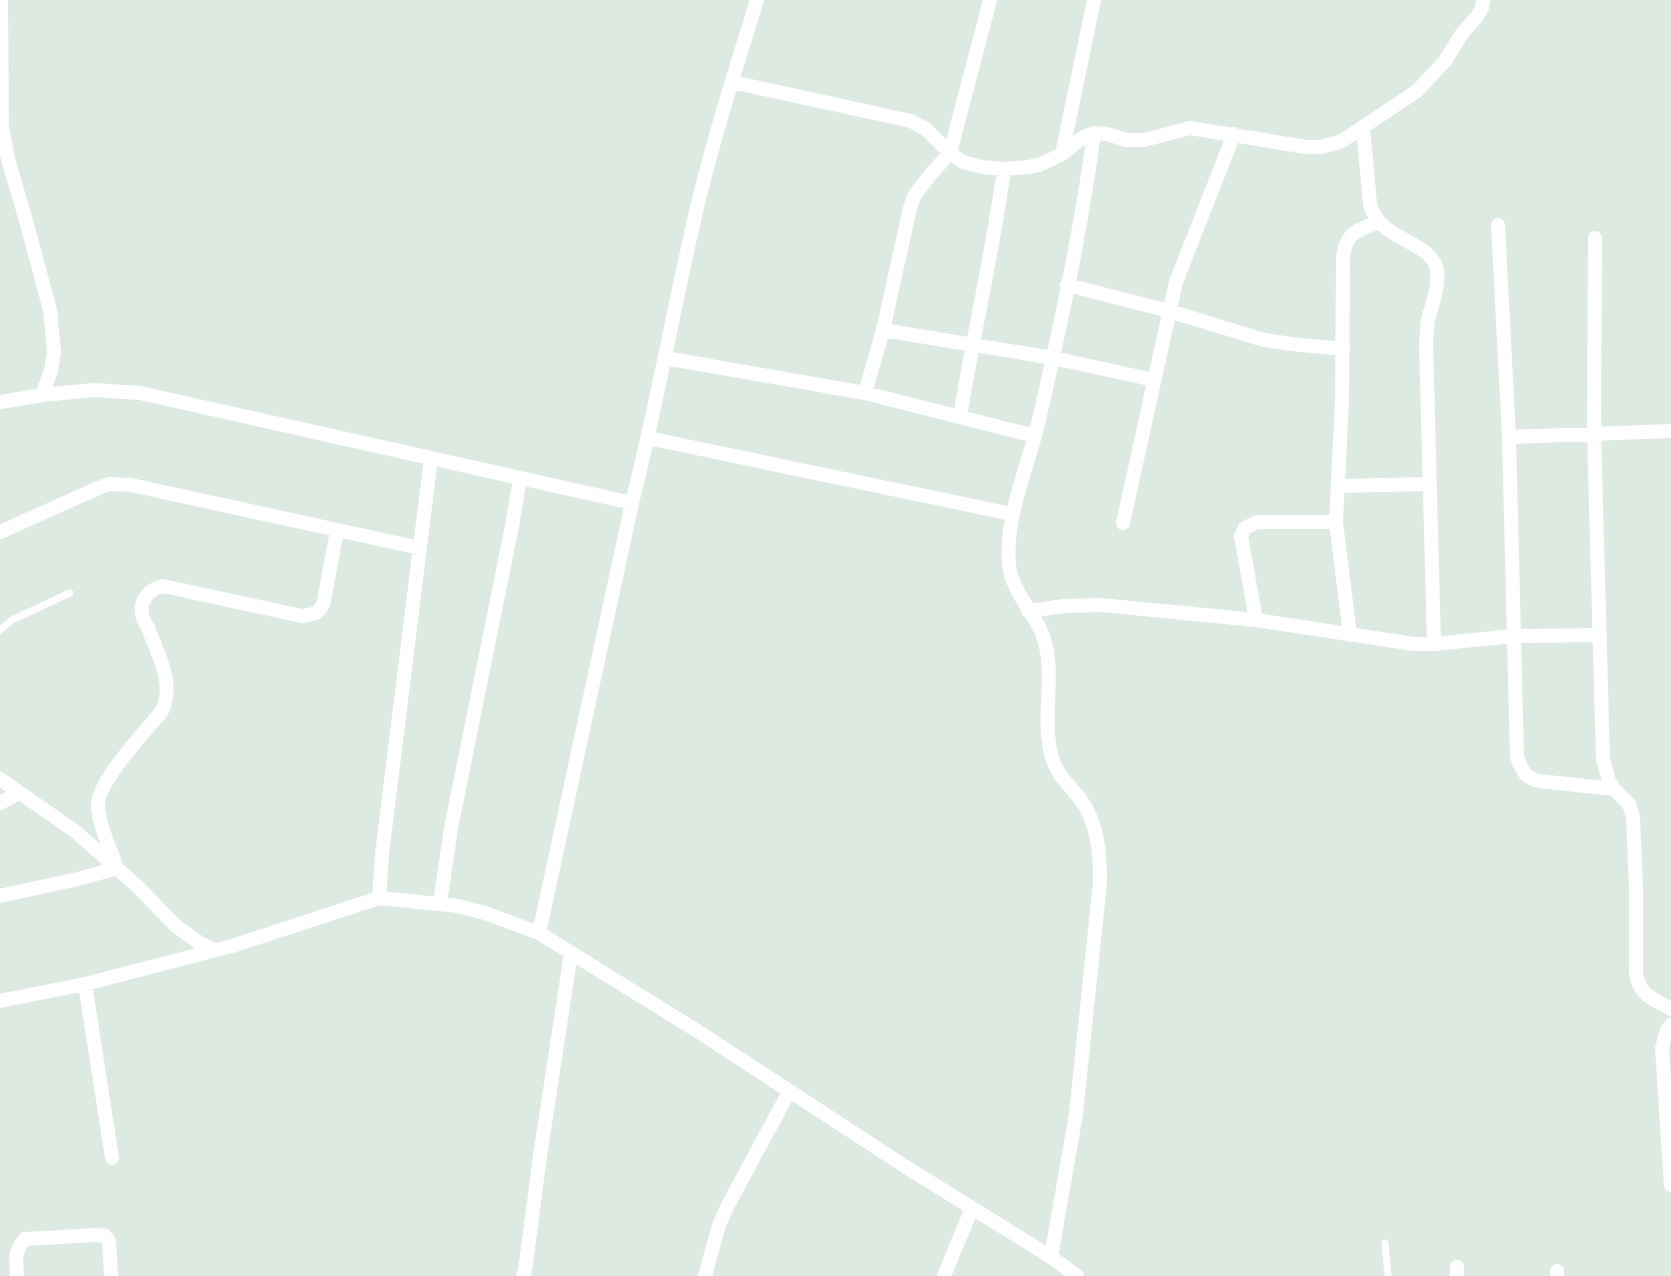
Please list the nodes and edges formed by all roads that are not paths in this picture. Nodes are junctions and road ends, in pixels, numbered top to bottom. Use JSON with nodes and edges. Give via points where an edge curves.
{"nodes":[{"id":1,"x":1,"y":0,"type":"edge"},
{"id":2,"x":757,"y":0,"type":"edge"},
{"id":3,"x":990,"y":0,"type":"edge"},
{"id":4,"x":1094,"y":0,"type":"edge"},
{"id":5,"x":1483,"y":0,"type":"edge"},
{"id":6,"x":732,"y":82,"type":"junction"},
{"id":7,"x":1363,"y":127,"type":"junction"},
{"id":8,"x":1094,"y":133,"type":"junction"},
{"id":9,"x":1234,"y":134,"type":"junction"},
{"id":10,"x":950,"y":153,"type":"junction"},
{"id":11,"x":1062,"y":154,"type":"junction"},
{"id":12,"x":1003,"y":169,"type":"junction"},
{"id":13,"x":1378,"y":222,"type":"junction"},
{"id":14,"x":1498,"y":225,"type":"dead end"},
{"id":15,"x":1595,"y":238,"type":"dead end"},
{"id":16,"x":1067,"y":285,"type":"junction"},
{"id":17,"x":1169,"y":311,"type":"junction"},
{"id":18,"x":883,"y":330,"type":"junction"},
{"id":19,"x":972,"y":344,"type":"junction"},
{"id":20,"x":1343,"y":349,"type":"junction"},
{"id":21,"x":665,"y":358,"type":"junction"},
{"id":22,"x":1053,"y":358,"type":"junction"},
{"id":23,"x":1154,"y":380,"type":"junction"},
{"id":24,"x":865,"y":393,"type":"junction"},
{"id":25,"x":42,"y":395,"type":"junction"},
{"id":26,"x":0,"y":402,"type":"edge"},
{"id":27,"x":960,"y":417,"type":"junction"},
{"id":28,"x":1671,"y":431,"type":"edge"},
{"id":29,"x":1594,"y":433,"type":"junction"},
{"id":30,"x":1035,"y":436,"type":"junction"},
{"id":31,"x":1509,"y":437,"type":"junction"},
{"id":32,"x":648,"y":439,"type":"junction"},
{"id":33,"x":431,"y":458,"type":"junction"},
{"id":34,"x":520,"y":478,"type":"junction"},
{"id":35,"x":1429,"y":484,"type":"junction"},
{"id":36,"x":1339,"y":486,"type":"junction"},
{"id":37,"x":632,"y":503,"type":"junction"},
{"id":38,"x":1012,"y":514,"type":"junction"},
{"id":39,"x":1336,"y":522,"type":"junction"},
{"id":40,"x":1124,"y":523,"type":"dead end"},
{"id":41,"x":337,"y":530,"type":"junction"},
{"id":42,"x":0,"y":532,"type":"edge"},
{"id":43,"x":420,"y":548,"type":"junction"},
{"id":44,"x":70,"y":593,"type":"dead end"},
{"id":45,"x":1028,"y":611,"type":"junction"},
{"id":46,"x":1256,"y":620,"type":"junction"},
{"id":47,"x":0,"y":630,"type":"edge"},
{"id":48,"x":1350,"y":635,"type":"junction"},
{"id":49,"x":1600,"y":635,"type":"junction"},
{"id":50,"x":1514,"y":636,"type":"junction"},
{"id":51,"x":1434,"y":644,"type":"junction"},
{"id":52,"x":0,"y":779,"type":"edge"},
{"id":53,"x":1614,"y":789,"type":"junction"},
{"id":54,"x":19,"y":793,"type":"junction"},
{"id":55,"x":0,"y":803,"type":"edge"},
{"id":56,"x":117,"y":868,"type":"junction"},
{"id":57,"x":0,"y":896,"type":"edge"},
{"id":58,"x":379,"y":898,"type":"junction"},
{"id":59,"x":440,"y":903,"type":"junction"},
{"id":60,"x":539,"y":933,"type":"junction"},
{"id":61,"x":216,"y":950,"type":"junction"},
{"id":62,"x":571,"y":953,"type":"junction"},
{"id":63,"x":85,"y":984,"type":"junction"},
{"id":64,"x":0,"y":1001,"type":"edge"},
{"id":65,"x":1671,"y":1009,"type":"edge"},
{"id":66,"x":1671,"y":1025,"type":"edge"},
{"id":67,"x":789,"y":1092,"type":"junction"},
{"id":68,"x":112,"y":1158,"type":"dead end"},
{"id":69,"x":1671,"y":1185,"type":"edge"},
{"id":70,"x":972,"y":1208,"type":"junction"},
{"id":71,"x":1385,"y":1244,"type":"dead end"},
{"id":72,"x":1051,"y":1256,"type":"junction"},
{"id":73,"x":17,"y":1276,"type":"edge"},
{"id":74,"x":111,"y":1276,"type":"edge"},
{"id":75,"x":523,"y":1276,"type":"edge"},
{"id":76,"x":705,"y":1276,"type":"edge"},
{"id":77,"x":944,"y":1276,"type":"edge"},
{"id":78,"x":1077,"y":1276,"type":"edge"},
{"id":79,"x":1388,"y":1276,"type":"edge"}],
"edges":[{"from":1,"to":25,"type":"street","via":[[2,127],[50,310],[54,352]]},
{"from":2,"to":6,"type":"street"},
{"from":3,"to":10,"type":"street"},
{"from":4,"to":11,"type":"street"},
{"from":5,"to":7,"type":"street","via":[[1476,18],[1432,77]]},
{"from":6,"to":10,"type":"street","via":[[911,121]]},
{"from":6,"to":21,"type":"street","via":[[696,214]]},
{"from":7,"to":9,"type":"street","via":[[1322,147]]},
{"from":7,"to":13,"type":"street","via":[[1370,204]]},
{"from":8,"to":9,"type":"street","via":[[1126,140],[1190,128]]},
{"from":8,"to":11,"type":"street"},
{"from":8,"to":16,"type":"street"},
{"from":9,"to":17,"type":"street"},
{"from":10,"to":12,"type":"street","via":[[963,162]]},
{"from":10,"to":18,"type":"street","via":[[914,196]]},
{"from":11,"to":12,"type":"street","via":[[1039,165]]},
{"from":12,"to":19,"type":"street"},
{"from":13,"to":20,"type":"street","via":[[1357,230],[1345,245]]},
{"from":13,"to":35,"type":"street","via":[[1423,250],[1437,270],[1426,342]]},
{"from":14,"to":31,"type":"street"},
{"from":15,"to":29,"type":"street"},
{"from":16,"to":17,"type":"street"},
{"from":16,"to":22,"type":"street"},
{"from":17,"to":20,"type":"street","via":[[1264,340]]},
{"from":17,"to":23,"type":"street"},
{"from":18,"to":19,"type":"street"},
{"from":18,"to":24,"type":"street"},
{"from":19,"to":22,"type":"street"},
{"from":19,"to":27,"type":"street"},
{"from":20,"to":36,"type":"street"},
{"from":21,"to":24,"type":"street"},
{"from":21,"to":32,"type":"street"},
{"from":22,"to":23,"type":"street"},
{"from":22,"to":30,"type":"street"},
{"from":23,"to":40,"type":"street"},
{"from":24,"to":27,"type":"street"},
{"from":25,"to":26,"type":"street"},
{"from":25,"to":33,"type":"street","via":[[94,390],[140,393]]},
{"from":27,"to":30,"type":"street"},
{"from":28,"to":29,"type":"street"},
{"from":29,"to":31,"type":"street"},
{"from":29,"to":49,"type":"street"},
{"from":30,"to":38,"type":"street"},
{"from":31,"to":50,"type":"street"},
{"from":32,"to":37,"type":"street"},
{"from":32,"to":38,"type":"street"},
{"from":33,"to":34,"type":"street"},
{"from":33,"to":43,"type":"street"},
{"from":34,"to":37,"type":"street"},
{"from":34,"to":59,"type":"street"},
{"from":35,"to":36,"type":"street"},
{"from":35,"to":51,"type":"street"},
{"from":36,"to":39,"type":"street"},
{"from":37,"to":60,"type":"street"},
{"from":38,"to":45,"type":"street","via":[[1009,568]]},
{"from":39,"to":46,"type":"street","via":[[1257,522],[1245,528],[1241,536]]},
{"from":39,"to":48,"type":"street"},
{"from":41,"to":42,"type":"street","via":[[109,484]]},
{"from":41,"to":43,"type":"street"},
{"from":41,"to":56,"type":"street","via":[[324,601],[321,610],[313,614],[302,616],[163,586],[148,593],[142,602],[165,672],[167,700],[101,792],[100,821]]},
{"from":43,"to":58,"type":"street"},
{"from":44,"to":47,"type":"lane"},
{"from":45,"to":46,"type":"street","via":[[1101,605]]},
{"from":45,"to":72,"type":"street","via":[[1046,648],[1052,759],[1083,803],[1100,850],[1076,1114]]},
{"from":46,"to":48,"type":"street"},
{"from":48,"to":51,"type":"street"},
{"from":49,"to":50,"type":"street"},
{"from":49,"to":53,"type":"street","via":[[1603,759]]},
{"from":50,"to":51,"type":"street"},
{"from":50,"to":53,"type":"street","via":[[1517,757],[1523,772],[1538,782]]},
{"from":52,"to":54,"type":"street"},
{"from":53,"to":65,"type":"street","via":[[1629,804],[1633,817],[1638,984],[1644,993]]},
{"from":54,"to":55,"type":"street"},
{"from":54,"to":56,"type":"street","via":[[76,832]]},
{"from":56,"to":57,"type":"street"},
{"from":56,"to":61,"type":"street","via":[[176,926]]},
{"from":58,"to":59,"type":"street"},
{"from":58,"to":61,"type":"street"},
{"from":59,"to":60,"type":"street"},
{"from":60,"to":62,"type":"street"},
{"from":61,"to":63,"type":"street"},
{"from":62,"to":67,"type":"street"},
{"from":62,"to":75,"type":"street"},
{"from":63,"to":64,"type":"street"},
{"from":63,"to":68,"type":"street"},
{"from":66,"to":69,"type":"street","via":[[1662,1048]]},
{"from":67,"to":70,"type":"street"},
{"from":67,"to":76,"type":"street","via":[[727,1208]]},
{"from":70,"to":72,"type":"street"},
{"from":70,"to":77,"type":"street"},
{"from":71,"to":79,"type":"lane"},
{"from":72,"to":78,"type":"street"},
{"from":73,"to":74,"type":"street","via":[[16,1252],[25,1238],[97,1235],[109,1241]]}]}
